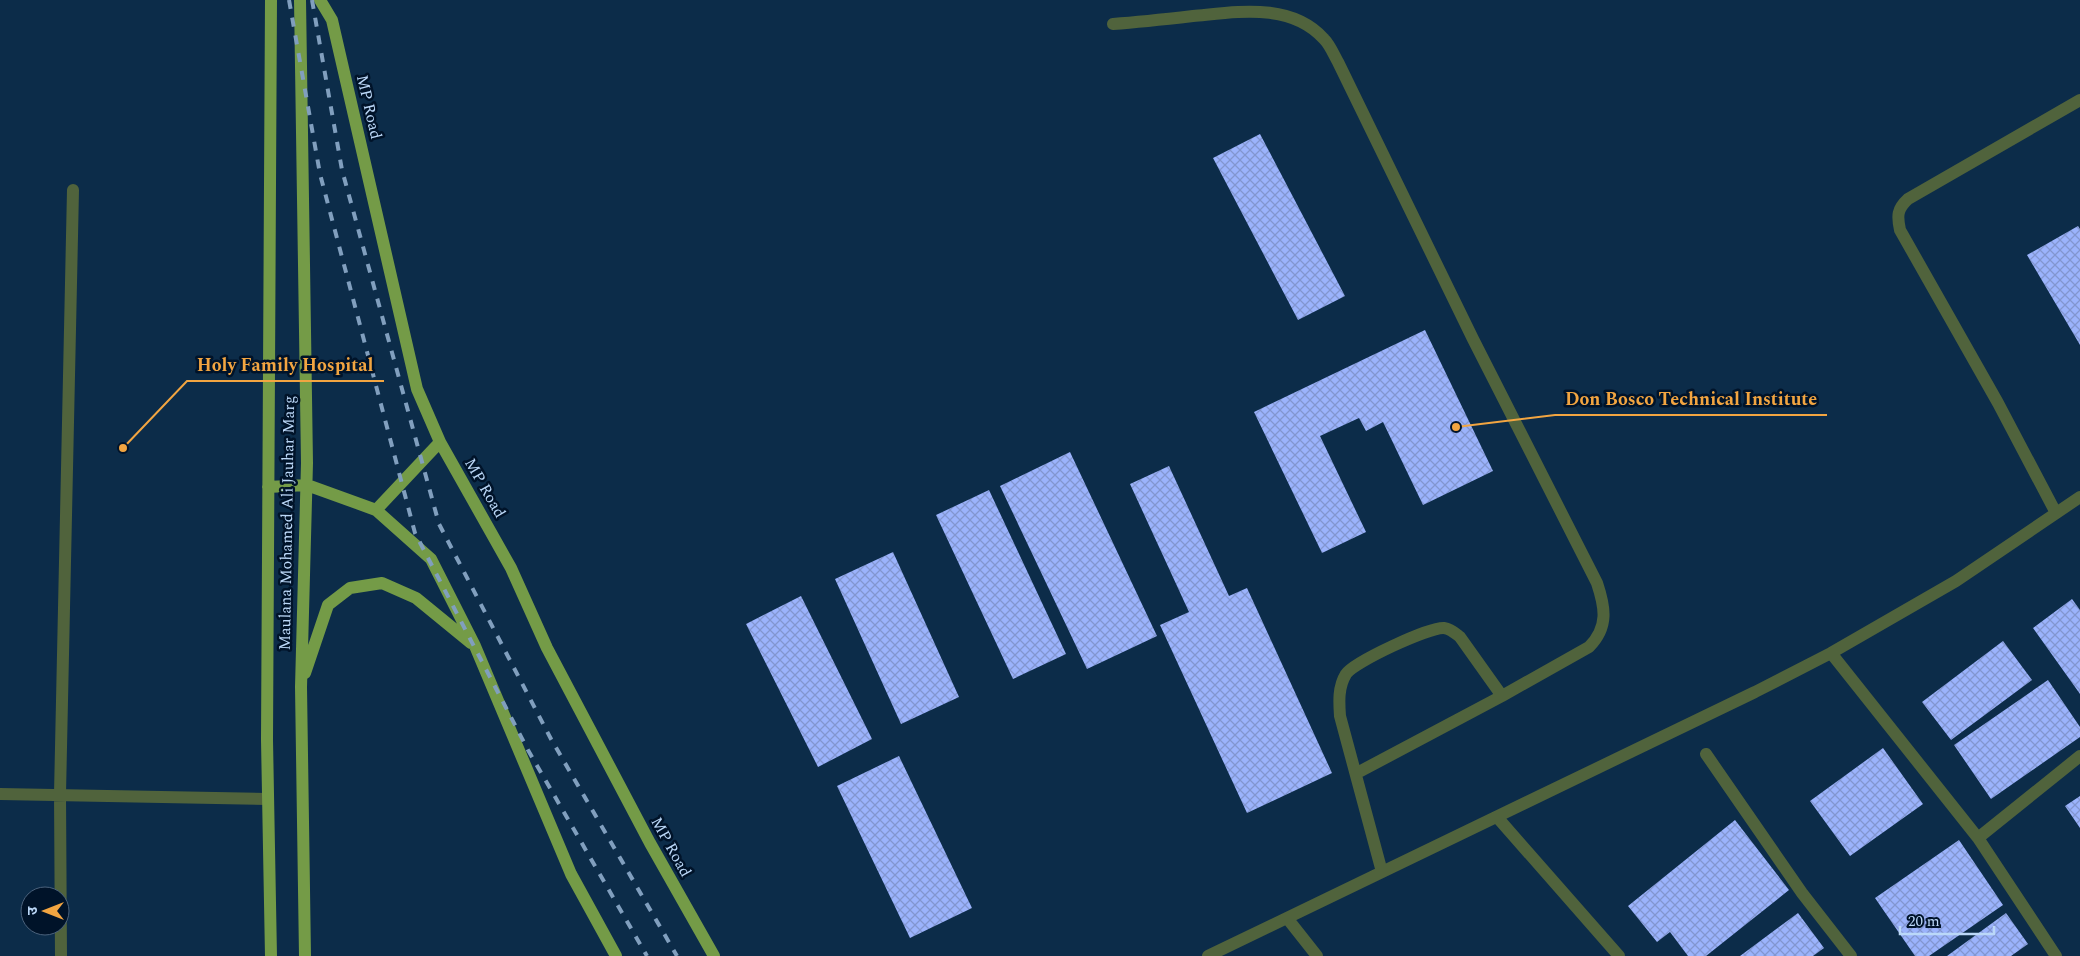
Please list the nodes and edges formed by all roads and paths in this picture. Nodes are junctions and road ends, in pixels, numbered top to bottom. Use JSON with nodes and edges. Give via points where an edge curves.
{"nodes":[{"id":1,"x":271,"y":0,"type":"edge"},
{"id":2,"x":300,"y":0,"type":"edge"},
{"id":3,"x":320,"y":0,"type":"edge"},
{"id":4,"x":1113,"y":24,"type":"dead end"},
{"id":5,"x":2080,"y":100,"type":"edge"},
{"id":6,"x":73,"y":190,"type":"dead end"},
{"id":7,"x":440,"y":442,"type":"junction"},
{"id":8,"x":307,"y":485,"type":"junction"},
{"id":9,"x":268,"y":487,"type":"junction"},
{"id":10,"x":2080,"y":497,"type":"edge"},
{"id":11,"x":376,"y":510,"type":"junction"},
{"id":12,"x":2056,"y":513,"type":"junction"},
{"id":13,"x":475,"y":646,"type":"junction"},
{"id":14,"x":1831,"y":653,"type":"junction"},
{"id":15,"x":301,"y":687,"type":"junction"},
{"id":16,"x":1502,"y":696,"type":"junction"},
{"id":17,"x":1706,"y":754,"type":"dead end"},
{"id":18,"x":2080,"y":756,"type":"edge"},
{"id":19,"x":1357,"y":773,"type":"junction"},
{"id":20,"x":0,"y":794,"type":"edge"},
{"id":21,"x":60,"y":794,"type":"junction"},
{"id":22,"x":268,"y":799,"type":"junction"},
{"id":23,"x":1497,"y":817,"type":"junction"},
{"id":24,"x":1978,"y":838,"type":"junction"},
{"id":25,"x":1382,"y":872,"type":"junction"},
{"id":26,"x":1287,"y":918,"type":"junction"},
{"id":27,"x":2053,"y":955,"type":"edge"},
{"id":28,"x":61,"y":956,"type":"edge"},
{"id":29,"x":271,"y":956,"type":"edge"},
{"id":30,"x":305,"y":956,"type":"edge"},
{"id":31,"x":616,"y":956,"type":"edge"},
{"id":32,"x":714,"y":956,"type":"edge"},
{"id":33,"x":1208,"y":956,"type":"edge"},
{"id":34,"x":1316,"y":956,"type":"edge"},
{"id":35,"x":1619,"y":956,"type":"edge"},
{"id":36,"x":1851,"y":956,"type":"edge"}],
"edges":[{"from":1,"to":9,"type":"main road","name":"Maulana Mohamed Ali Jauhar Marg"},
{"from":2,"to":8,"type":"main road","name":"Maulana Mohamed Ali Jauhar Marg"},
{"from":3,"to":7,"type":"main road","name":"MP Road","via":[[332,20],[417,389]]},
{"from":4,"to":16,"type":"street","via":[[1244,11],[1269,12],[1302,22],[1330,47],[1597,583],[1602,599],[1603,626],[1589,647]]},
{"from":5,"to":12,"type":"street","via":[[1908,199],[1900,206],[1898,218],[1900,230]]},
{"from":6,"to":21,"type":"street"},
{"from":7,"to":11,"type":"main road"},
{"from":7,"to":32,"type":"main road","name":"MP Road","via":[[511,568],[547,648],[645,835]]},
{"from":8,"to":9,"type":"main road"},
{"from":8,"to":11,"type":"main road"},
{"from":8,"to":15,"type":"main road","name":"Maulana Mohamed Ali Jauhar Marg"},
{"from":9,"to":22,"type":"main road","name":"Maulana Mohamed Ali Jauhar Marg"},
{"from":10,"to":12,"type":"street"},
{"from":11,"to":13,"type":"main road","via":[[431,559]]},
{"from":12,"to":14,"type":"street","via":[[1956,581]]},
{"from":13,"to":15,"type":"main road","via":[[416,598],[382,583],[350,588],[328,605]]},
{"from":13,"to":31,"type":"main road","via":[[571,874]]},
{"from":14,"to":23,"type":"street"},
{"from":14,"to":24,"type":"street"},
{"from":15,"to":30,"type":"main road","name":"Maulana Mohamed Ali Jauhar Marg"},
{"from":16,"to":19,"type":"street"},
{"from":16,"to":19,"type":"street","via":[[1452,630],[1426,632],[1355,665],[1344,676],[1339,697],[1340,716]]},
{"from":17,"to":36,"type":"street","via":[[1802,893]]},
{"from":18,"to":24,"type":"street"},
{"from":19,"to":25,"type":"street"},
{"from":20,"to":21,"type":"street"},
{"from":21,"to":22,"type":"street"},
{"from":21,"to":28,"type":"street"},
{"from":22,"to":29,"type":"main road","name":"Maulana Mohamed Ali Jauhar Marg"},
{"from":23,"to":25,"type":"street"},
{"from":23,"to":35,"type":"street"},
{"from":24,"to":27,"type":"street"},
{"from":25,"to":26,"type":"street"},
{"from":26,"to":33,"type":"street"},
{"from":26,"to":34,"type":"street"}]}
